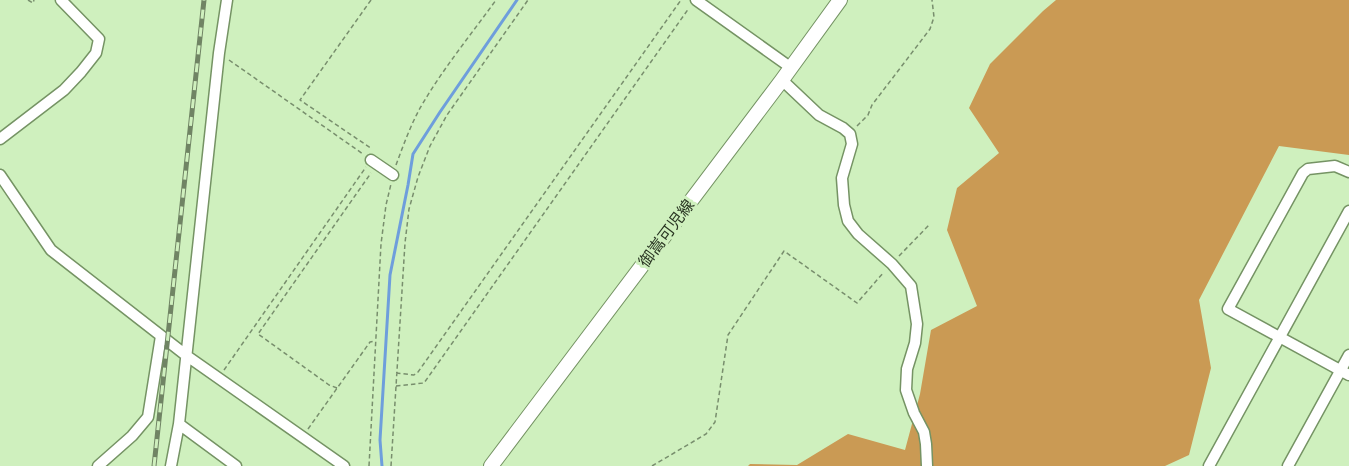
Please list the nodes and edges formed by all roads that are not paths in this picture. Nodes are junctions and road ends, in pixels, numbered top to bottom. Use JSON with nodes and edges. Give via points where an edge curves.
{"nodes":[{"id":1,"x":61,"y":0,"type":"edge"},
{"id":2,"x":227,"y":0,"type":"edge"},
{"id":3,"x":696,"y":0,"type":"edge"},
{"id":4,"x":840,"y":0,"type":"edge"},
{"id":5,"x":790,"y":67,"type":"junction"},
{"id":6,"x":782,"y":80,"type":"junction"},
{"id":7,"x":0,"y":139,"type":"edge"},
{"id":8,"x":375,"y":159,"type":"road end"},
{"id":9,"x":1349,"y":172,"type":"edge"},
{"id":10,"x":0,"y":175,"type":"edge"},
{"id":11,"x":393,"y":175,"type":"road end"},
{"id":12,"x":1349,"y":211,"type":"edge"},
{"id":13,"x":161,"y":336,"type":"junction"},
{"id":14,"x":1280,"y":338,"type":"junction"},
{"id":15,"x":1349,"y":355,"type":"edge"},
{"id":16,"x":187,"y":356,"type":"junction"},
{"id":17,"x":1345,"y":373,"type":"edge"},
{"id":18,"x":179,"y":424,"type":"junction"},
{"id":19,"x":98,"y":466,"type":"edge"},
{"id":20,"x":171,"y":466,"type":"edge"},
{"id":21,"x":237,"y":466,"type":"edge"},
{"id":22,"x":344,"y":466,"type":"edge"},
{"id":23,"x":491,"y":466,"type":"edge"},
{"id":24,"x":927,"y":466,"type":"edge"},
{"id":25,"x":1209,"y":466,"type":"edge"},
{"id":26,"x":1288,"y":466,"type":"edge"}],
"edges":[{"from":1,"to":7,"type":"street","via":[[99,39],[96,53],[64,90]]},
{"from":2,"to":16,"type":"street"},
{"from":3,"to":5,"type":"street"},
{"from":4,"to":5,"type":"main road","name":"御嵩可児線"},
{"from":5,"to":6,"type":"main road","name":"御嵩可児線"},
{"from":6,"to":23,"type":"main road","name":"御嵩可児線"},
{"from":6,"to":24,"type":"street","via":[[819,115],[850,134],[852,144],[842,178],[846,214],[858,234],[911,286],[917,324],[906,390],[924,432]]},
{"from":8,"to":11,"type":"street"},
{"from":9,"to":14,"type":"street","via":[[1335,166],[1303,173],[1228,309]]},
{"from":10,"to":13,"type":"street","via":[[51,250]]},
{"from":12,"to":14,"type":"street"},
{"from":13,"to":16,"type":"street"},
{"from":13,"to":19,"type":"street","via":[[148,417]]},
{"from":14,"to":17,"type":"street"},
{"from":14,"to":25,"type":"street"},
{"from":15,"to":17,"type":"street"},
{"from":16,"to":18,"type":"street"},
{"from":16,"to":22,"type":"street"},
{"from":17,"to":26,"type":"street"},
{"from":18,"to":20,"type":"street"},
{"from":18,"to":21,"type":"street"}]}
